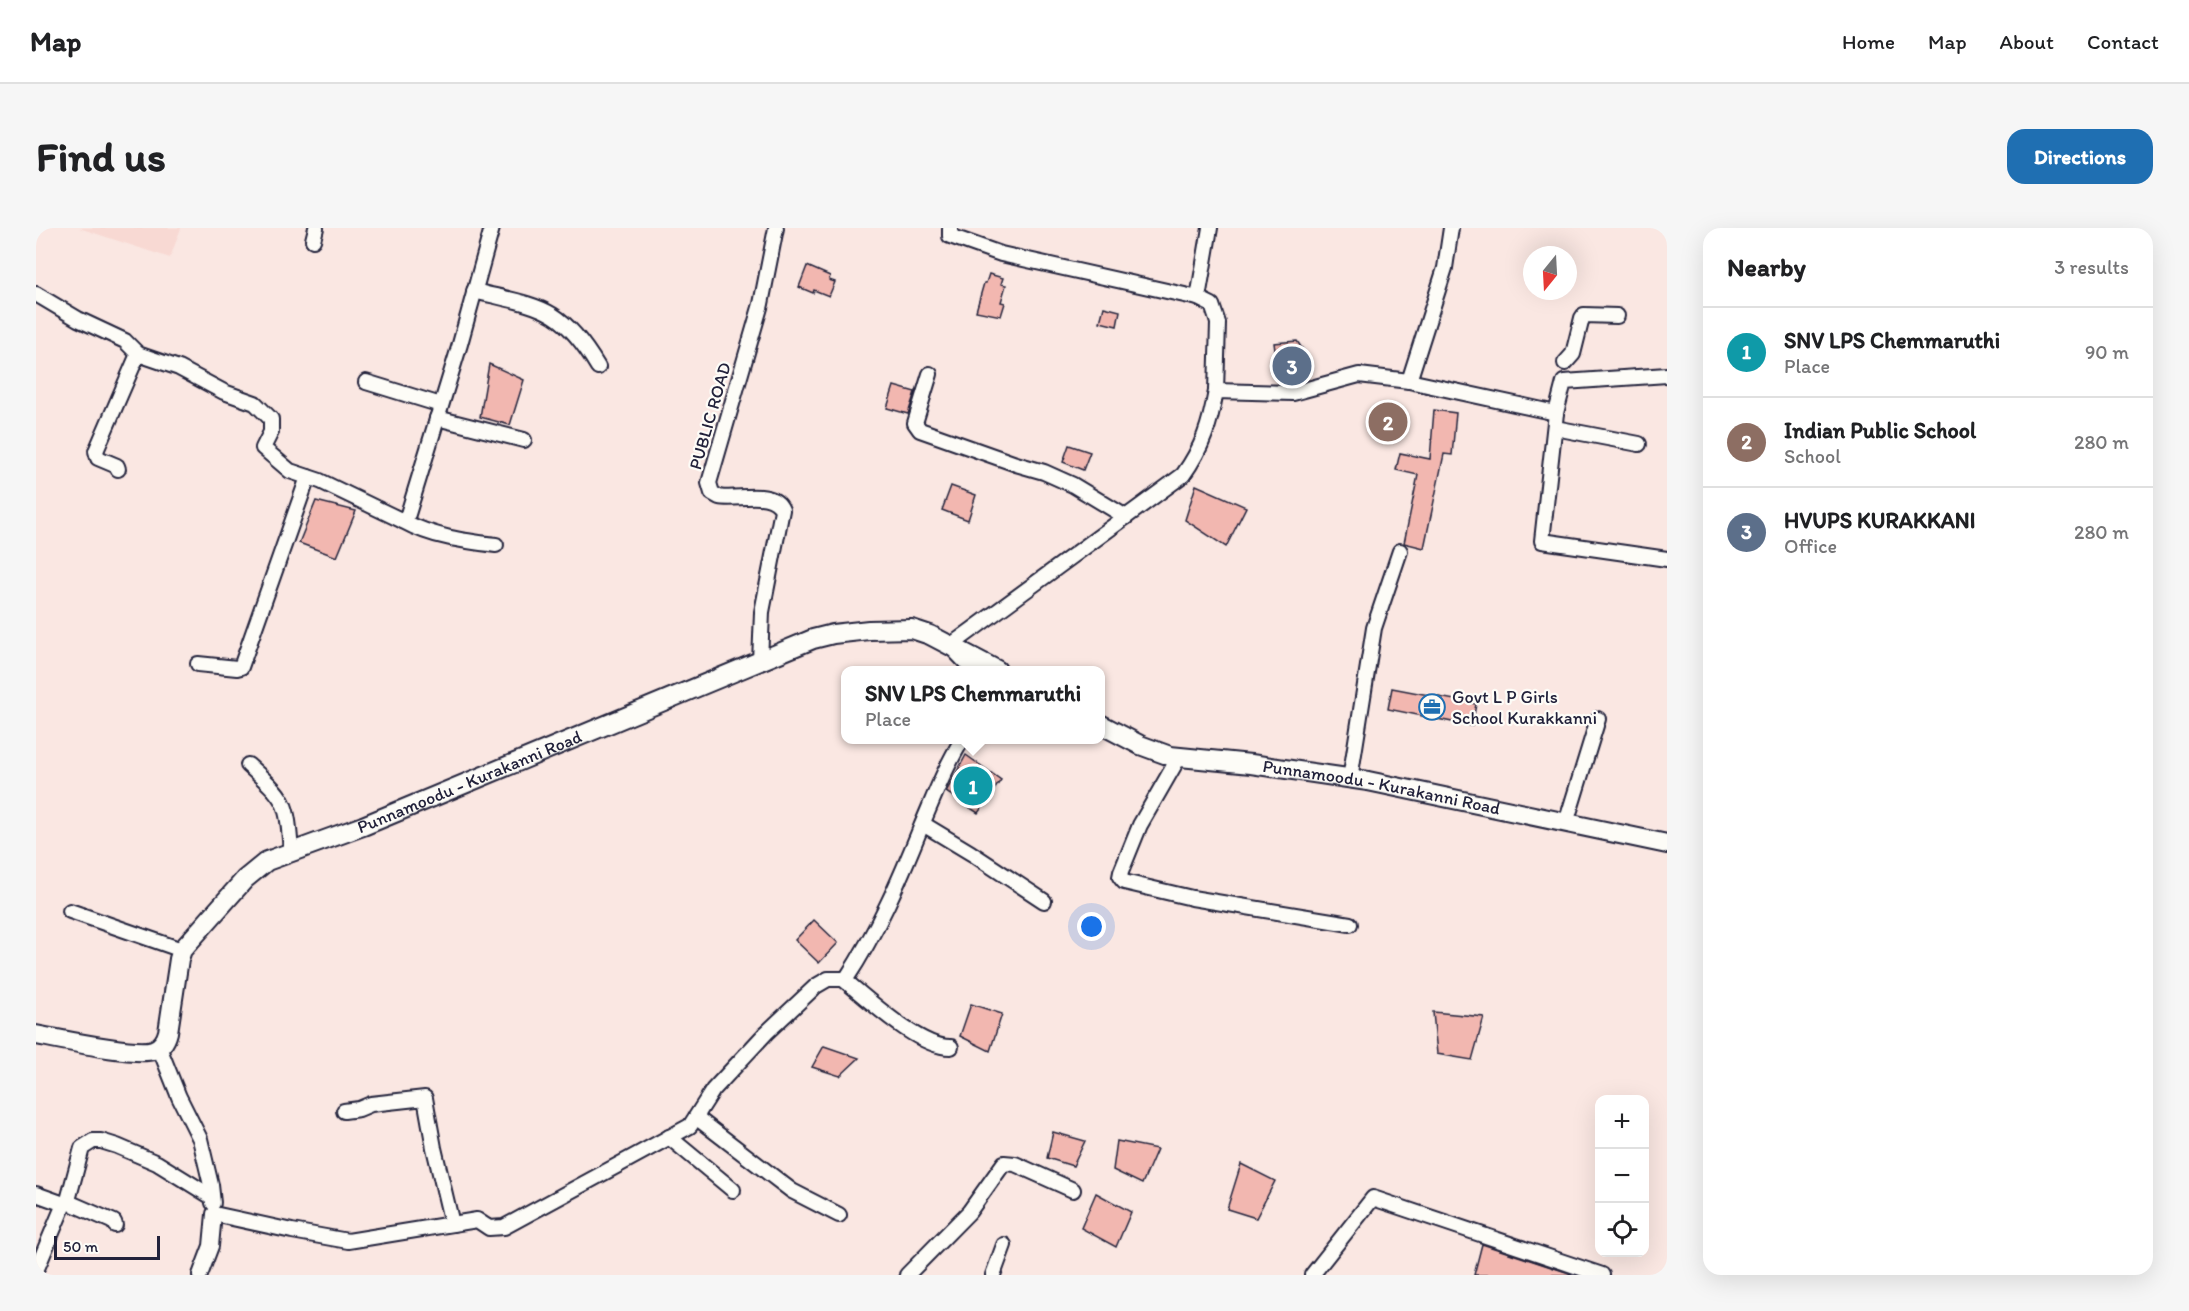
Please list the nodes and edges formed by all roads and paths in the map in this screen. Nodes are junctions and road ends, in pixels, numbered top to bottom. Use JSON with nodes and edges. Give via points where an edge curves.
{"nodes":[{"id":1,"x":492,"y":228,"type":"edge"},
{"id":2,"x":776,"y":228,"type":"edge"},
{"id":3,"x":950,"y":228,"type":"edge"},
{"id":4,"x":1210,"y":228,"type":"edge"},
{"id":5,"x":1451,"y":228,"type":"edge"},
{"id":6,"x":474,"y":291,"type":"junction"},
{"id":7,"x":36,"y":294,"type":"edge"},
{"id":8,"x":1198,"y":298,"type":"junction"},
{"id":9,"x":1617,"y":316,"type":"dead end"},
{"id":10,"x":138,"y":354,"type":"junction"},
{"id":11,"x":598,"y":368,"type":"dead end"},
{"id":12,"x":930,"y":374,"type":"dead end"},
{"id":13,"x":1667,"y":375,"type":"edge"},
{"id":14,"x":1409,"y":381,"type":"junction"},
{"id":15,"x":366,"y":382,"type":"dead end"},
{"id":16,"x":1564,"y":382,"type":"junction"},
{"id":17,"x":1216,"y":391,"type":"junction"},
{"id":18,"x":439,"y":411,"type":"junction"},
{"id":19,"x":1556,"y":413,"type":"junction"},
{"id":20,"x":1555,"y":428,"type":"junction"},
{"id":21,"x":524,"y":440,"type":"dead end"},
{"id":22,"x":1639,"y":444,"type":"dead end"},
{"id":23,"x":118,"y":470,"type":"dead end"},
{"id":24,"x":308,"y":477,"type":"junction"},
{"id":25,"x":1126,"y":517,"type":"junction"},
{"id":26,"x":403,"y":521,"type":"junction"},
{"id":27,"x":496,"y":545,"type":"dead end"},
{"id":28,"x":1400,"y":551,"type":"dead end"},
{"id":29,"x":1667,"y":559,"type":"edge"},
{"id":30,"x":950,"y":646,"type":"junction"},
{"id":31,"x":760,"y":662,"type":"junction"},
{"id":32,"x":198,"y":664,"type":"dead end"},
{"id":33,"x":969,"y":666,"type":"edge"},
{"id":34,"x":989,"y":666,"type":"edge"},
{"id":35,"x":1598,"y":719,"type":"dead end"},
{"id":36,"x":1105,"y":726,"type":"edge"},
{"id":37,"x":959,"y":744,"type":"edge"},
{"id":38,"x":1179,"y":757,"type":"junction"},
{"id":39,"x":248,"y":765,"type":"dead end"},
{"id":40,"x":1350,"y":779,"type":"junction"},
{"id":41,"x":1566,"y":823,"type":"junction"},
{"id":42,"x":922,"y":824,"type":"junction"},
{"id":43,"x":1667,"y":844,"type":"edge"},
{"id":44,"x":291,"y":852,"type":"junction"},
{"id":45,"x":1044,"y":901,"type":"dead end"},
{"id":46,"x":70,"y":911,"type":"dead end"},
{"id":47,"x":1350,"y":924,"type":"dead end"},
{"id":48,"x":182,"y":950,"type":"junction"},
{"id":49,"x":843,"y":979,"type":"junction"},
{"id":50,"x":36,"y":1035,"type":"edge"},
{"id":51,"x":159,"y":1047,"type":"junction"},
{"id":52,"x":951,"y":1047,"type":"dead end"},
{"id":53,"x":344,"y":1111,"type":"dead end"},
{"id":54,"x":697,"y":1118,"type":"junction"},
{"id":55,"x":669,"y":1137,"type":"junction"},
{"id":56,"x":732,"y":1190,"type":"dead end"},
{"id":57,"x":1073,"y":1191,"type":"dead end"},
{"id":58,"x":36,"y":1194,"type":"edge"},
{"id":59,"x":212,"y":1197,"type":"junction"},
{"id":60,"x":66,"y":1203,"type":"junction"},
{"id":61,"x":214,"y":1214,"type":"junction"},
{"id":62,"x":839,"y":1215,"type":"dead end"},
{"id":63,"x":452,"y":1224,"type":"junction"},
{"id":64,"x":115,"y":1225,"type":"dead end"},
{"id":65,"x":1004,"y":1245,"type":"dead end"},
{"id":66,"x":38,"y":1266,"type":"dead end"},
{"id":67,"x":200,"y":1275,"type":"edge"},
{"id":68,"x":908,"y":1275,"type":"edge"},
{"id":69,"x":993,"y":1275,"type":"edge"},
{"id":70,"x":1312,"y":1275,"type":"edge"},
{"id":71,"x":1602,"y":1275,"type":"edge"}],
"edges":[{"from":1,"to":6,"type":"street"},
{"from":2,"to":31,"type":"street","name":"PUBLIC ROAD","via":[[761,304],[710,483],[712,493],[718,497],[768,497],[782,510],[762,612]]},
{"from":3,"to":8,"type":"street","via":[[950,236],[1001,255]]},
{"from":4,"to":8,"type":"street"},
{"from":5,"to":14,"type":"street","via":[[1445,268]]},
{"from":6,"to":11,"type":"street","via":[[552,313],[585,344]]},
{"from":6,"to":18,"type":"street"},
{"from":7,"to":10,"type":"street","via":[[125,341]]},
{"from":8,"to":17,"type":"street","via":[[1212,305],[1218,323]]},
{"from":9,"to":16,"type":"street","via":[[1584,315],[1573,354],[1566,358]]},
{"from":10,"to":23,"type":"street","via":[[96,452],[98,458]]},
{"from":10,"to":24,"type":"street","via":[[255,403],[271,419],[271,432],[263,447],[290,471]]},
{"from":12,"to":25,"type":"street","via":[[915,423],[920,430],[1044,472]]},
{"from":13,"to":16,"type":"street"},
{"from":14,"to":17,"type":"street","via":[[1359,375],[1293,393]]},
{"from":14,"to":19,"type":"street"},
{"from":15,"to":18,"type":"street"},
{"from":16,"to":19,"type":"street"},
{"from":17,"to":25,"type":"street","via":[[1210,423],[1198,453],[1183,475]]},
{"from":18,"to":21,"type":"street"},
{"from":18,"to":26,"type":"street"},
{"from":19,"to":20,"type":"street"},
{"from":20,"to":22,"type":"street"},
{"from":20,"to":29,"type":"street","via":[[1542,541]]},
{"from":24,"to":26,"type":"street"},
{"from":24,"to":32,"type":"street","via":[[241,667]]},
{"from":25,"to":30,"type":"street"},
{"from":26,"to":27,"type":"street","via":[[457,540]]},
{"from":28,"to":40,"type":"street","via":[[1374,628]]},
{"from":30,"to":31,"type":"main road","name":"Punnamoodu - Kurakanni Road","via":[[912,629],[869,630],[820,637]]},
{"from":30,"to":33,"type":"street"},
{"from":30,"to":34,"type":"main road","name":"Punnamoodu - Kurakanni Road"},
{"from":31,"to":44,"type":"main road","name":"Punnamoodu - Kurakanni Road","via":[[374,822]]},
{"from":35,"to":41,"type":"street"},
{"from":36,"to":38,"type":"main road","name":"Punnamoodu - Kurakanni Road","via":[[1140,745]]},
{"from":37,"to":42,"type":"street"},
{"from":38,"to":40,"type":"main road","name":"Punnamoodu - Kurakanni Road"},
{"from":38,"to":47,"type":"street","via":[[1140,825],[1121,873],[1124,882],[1192,898]]},
{"from":39,"to":44,"type":"street","via":[[274,788],[285,804]]},
{"from":40,"to":41,"type":"main road","name":"Punnamoodu - Kurakanni Road"},
{"from":41,"to":43,"type":"main road","name":"Punnamoodu - Kurakanni Road"},
{"from":42,"to":45,"type":"street"},
{"from":42,"to":49,"type":"street","via":[[873,934]]},
{"from":44,"to":48,"type":"main road","name":"Punnamoodu - Kurakanni Road","via":[[267,861],[245,879]]},
{"from":46,"to":48,"type":"street"},
{"from":48,"to":51,"type":"main road","name":"Punnamoodu - Kurakanni Road","via":[[168,1032]]},
{"from":49,"to":52,"type":"street","via":[[907,1029],[939,1046]]},
{"from":49,"to":54,"type":"street","via":[[828,979],[808,994],[712,1090]]},
{"from":50,"to":51,"type":"main road","via":[[128,1050]]},
{"from":51,"to":59,"type":"street","via":[[200,1139]]},
{"from":53,"to":63,"type":"street","via":[[425,1098]]},
{"from":54,"to":55,"type":"street"},
{"from":54,"to":62,"type":"street","via":[[792,1191]]},
{"from":55,"to":56,"type":"street"},
{"from":55,"to":63,"type":"street","via":[[504,1227],[489,1228],[477,1220]]},
{"from":57,"to":68,"type":"street","via":[[1015,1164],[1004,1163],[969,1212]]},
{"from":58,"to":60,"type":"street"},
{"from":59,"to":60,"type":"street","via":[[157,1162],[100,1140],[82,1148]]},
{"from":59,"to":61,"type":"street"},
{"from":60,"to":64,"type":"street"},
{"from":60,"to":66,"type":"street"},
{"from":61,"to":63,"type":"street","via":[[348,1241]]},
{"from":61,"to":67,"type":"street","via":[[212,1246]]},
{"from":65,"to":69,"type":"street"},
{"from":70,"to":71,"type":"street","via":[[1373,1198]]}]}
